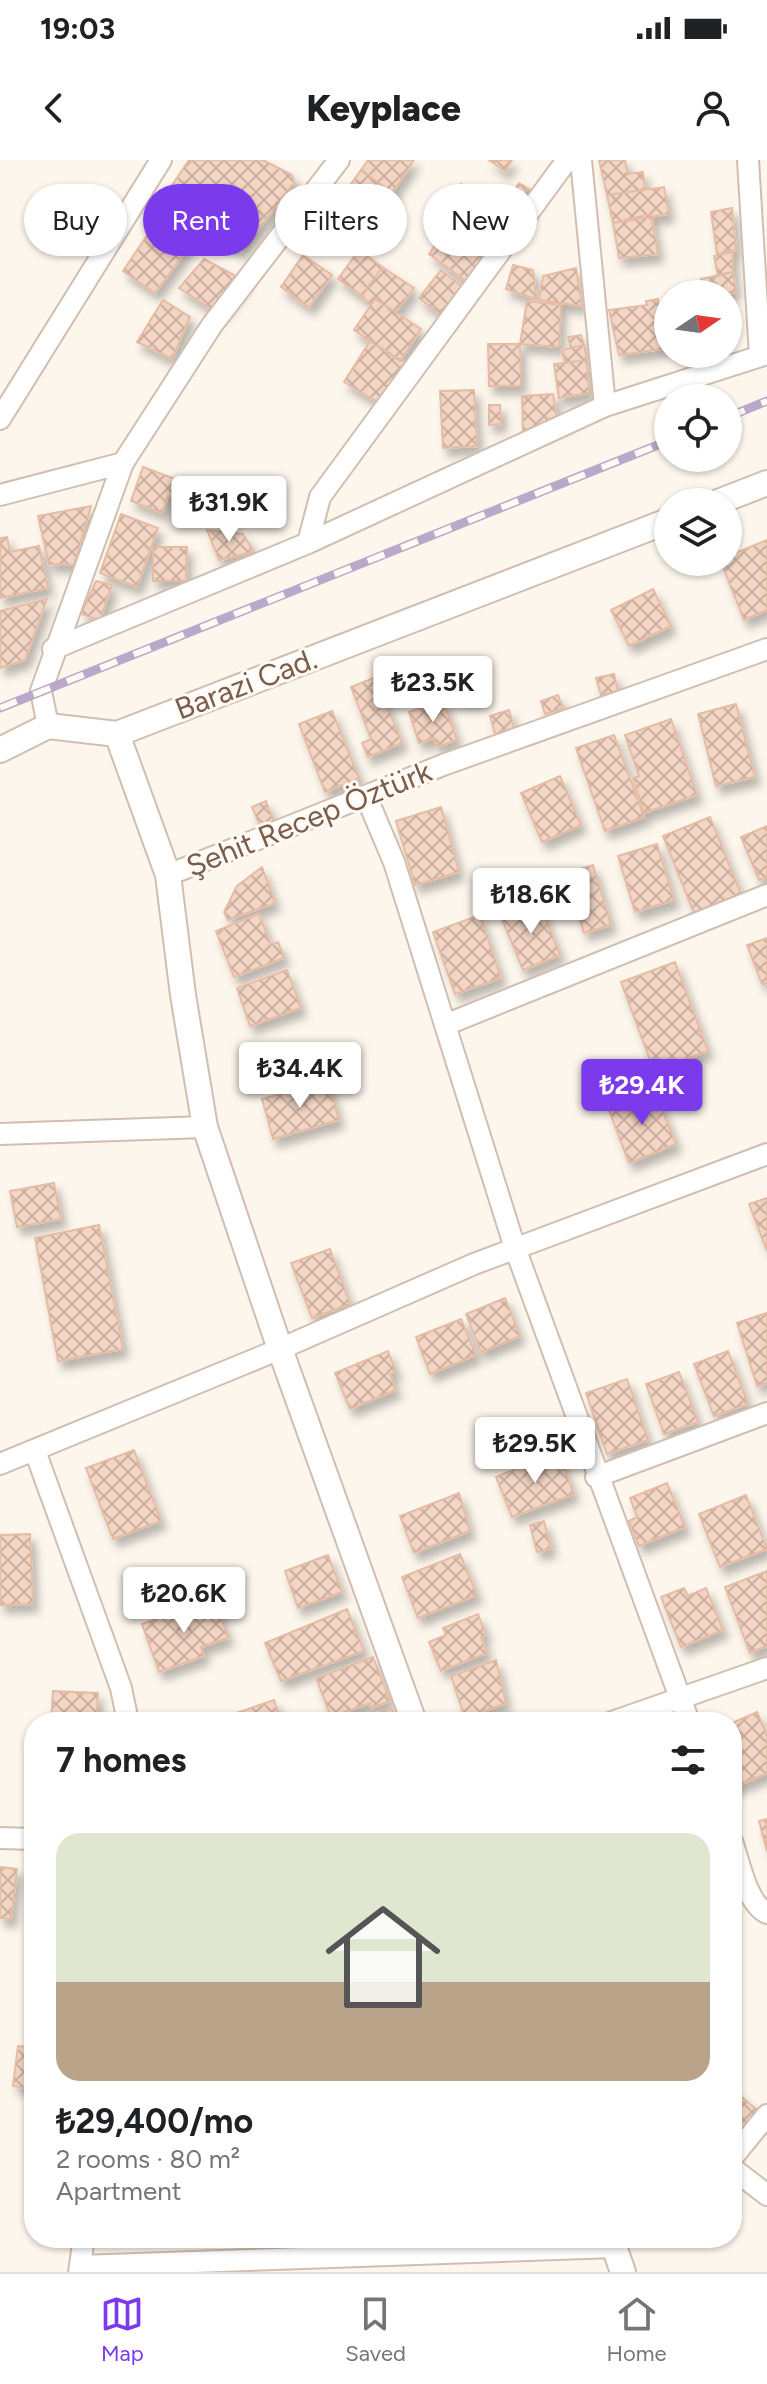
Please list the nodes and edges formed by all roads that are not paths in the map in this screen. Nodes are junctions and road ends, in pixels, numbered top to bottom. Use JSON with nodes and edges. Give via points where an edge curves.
{"nodes":[{"id":1,"x":161,"y":160,"type":"edge"},
{"id":2,"x":339,"y":160,"type":"edge"},
{"id":3,"x":567,"y":160,"type":"edge"},
{"id":4,"x":581,"y":160,"type":"edge"},
{"id":5,"x":748,"y":160,"type":"edge"},
{"id":6,"x":764,"y":355,"type":"edge"},
{"id":7,"x":605,"y":406,"type":"junction"},
{"id":8,"x":0,"y":419,"type":"edge"},
{"id":9,"x":123,"y":463,"type":"junction"},
{"id":10,"x":767,"y":483,"type":"edge"},
{"id":11,"x":742,"y":493,"type":"edge"},
{"id":12,"x":0,"y":495,"type":"edge"},
{"id":13,"x":654,"y":526,"type":"edge"},
{"id":14,"x":308,"y":543,"type":"junction"},
{"id":15,"x":53,"y":649,"type":"junction"},
{"id":16,"x":767,"y":649,"type":"edge"},
{"id":17,"x":48,"y":726,"type":"junction"},
{"id":18,"x":117,"y":734,"type":"junction"},
{"id":19,"x":0,"y":750,"type":"edge"},
{"id":20,"x":366,"y":796,"type":"junction"},
{"id":21,"x":168,"y":875,"type":"junction"},
{"id":22,"x":767,"y":895,"type":"edge"},
{"id":23,"x":445,"y":1025,"type":"junction"},
{"id":24,"x":205,"y":1127,"type":"junction"},
{"id":25,"x":0,"y":1134,"type":"edge"},
{"id":26,"x":767,"y":1154,"type":"edge"},
{"id":27,"x":515,"y":1248,"type":"junction"},
{"id":28,"x":280,"y":1349,"type":"junction"},
{"id":29,"x":767,"y":1413,"type":"edge"},
{"id":30,"x":35,"y":1451,"type":"junction"},
{"id":31,"x":0,"y":1464,"type":"edge"},
{"id":32,"x":596,"y":1477,"type":"junction"},
{"id":33,"x":767,"y":1668,"type":"edge"},
{"id":34,"x":681,"y":1698,"type":"junction"},
{"id":35,"x":126,"y":1712,"type":"edge"},
{"id":36,"x":410,"y":1712,"type":"edge"},
{"id":37,"x":641,"y":1712,"type":"edge"},
{"id":38,"x":686,"y":1712,"type":"edge"},
{"id":39,"x":0,"y":1838,"type":"edge"},
{"id":40,"x":24,"y":1839,"type":"edge"},
{"id":41,"x":742,"y":1869,"type":"edge"},
{"id":42,"x":767,"y":1913,"type":"edge"},
{"id":43,"x":767,"y":2115,"type":"edge"},
{"id":44,"x":742,"y":2146,"type":"edge"},
{"id":45,"x":742,"y":2176,"type":"edge"},
{"id":46,"x":767,"y":2195,"type":"edge"},
{"id":47,"x":82,"y":2248,"type":"edge"},
{"id":48,"x":494,"y":2248,"type":"edge"},
{"id":49,"x":614,"y":2248,"type":"edge"},
{"id":50,"x":79,"y":2269,"type":"edge"},
{"id":51,"x":623,"y":2272,"type":"edge"}],
"edges":[{"from":1,"to":8,"type":"street"},
{"from":2,"to":9,"type":"street","via":[[212,325]]},
{"from":3,"to":14,"type":"street","via":[[320,497]]},
{"from":4,"to":7,"type":"street"},
{"from":5,"to":6,"type":"street"},
{"from":6,"to":7,"type":"street"},
{"from":7,"to":14,"type":"street"},
{"from":9,"to":12,"type":"street"},
{"from":9,"to":15,"type":"street"},
{"from":10,"to":11,"type":"street"},
{"from":13,"to":18,"type":"street","name":"Barazi Cad."},
{"from":14,"to":15,"type":"street"},
{"from":15,"to":17,"type":"street","via":[[41,691]]},
{"from":16,"to":20,"type":"street","name":"Şehit Recep Öztürk"},
{"from":17,"to":18,"type":"street","name":"Barazi Cad."},
{"from":17,"to":19,"type":"street"},
{"from":18,"to":21,"type":"street"},
{"from":20,"to":21,"type":"street","name":"Şehit Recep Öztürk"},
{"from":20,"to":23,"type":"street","via":[[394,862]]},
{"from":21,"to":24,"type":"street"},
{"from":22,"to":23,"type":"street"},
{"from":23,"to":27,"type":"street"},
{"from":24,"to":25,"type":"street"},
{"from":24,"to":28,"type":"street"},
{"from":26,"to":27,"type":"street"},
{"from":27,"to":28,"type":"street"},
{"from":27,"to":32,"type":"street"},
{"from":28,"to":30,"type":"street"},
{"from":28,"to":36,"type":"street"},
{"from":29,"to":32,"type":"street"},
{"from":30,"to":31,"type":"street"},
{"from":30,"to":35,"type":"street"},
{"from":32,"to":34,"type":"street"},
{"from":33,"to":34,"type":"street"},
{"from":34,"to":37,"type":"street"},
{"from":34,"to":38,"type":"street"},
{"from":39,"to":40,"type":"street"},
{"from":41,"to":42,"type":"street","via":[[760,1910]]},
{"from":43,"to":44,"type":"street"},
{"from":45,"to":46,"type":"street"},
{"from":47,"to":50,"type":"street"},
{"from":48,"to":50,"type":"street"},
{"from":49,"to":51,"type":"street"}]}
